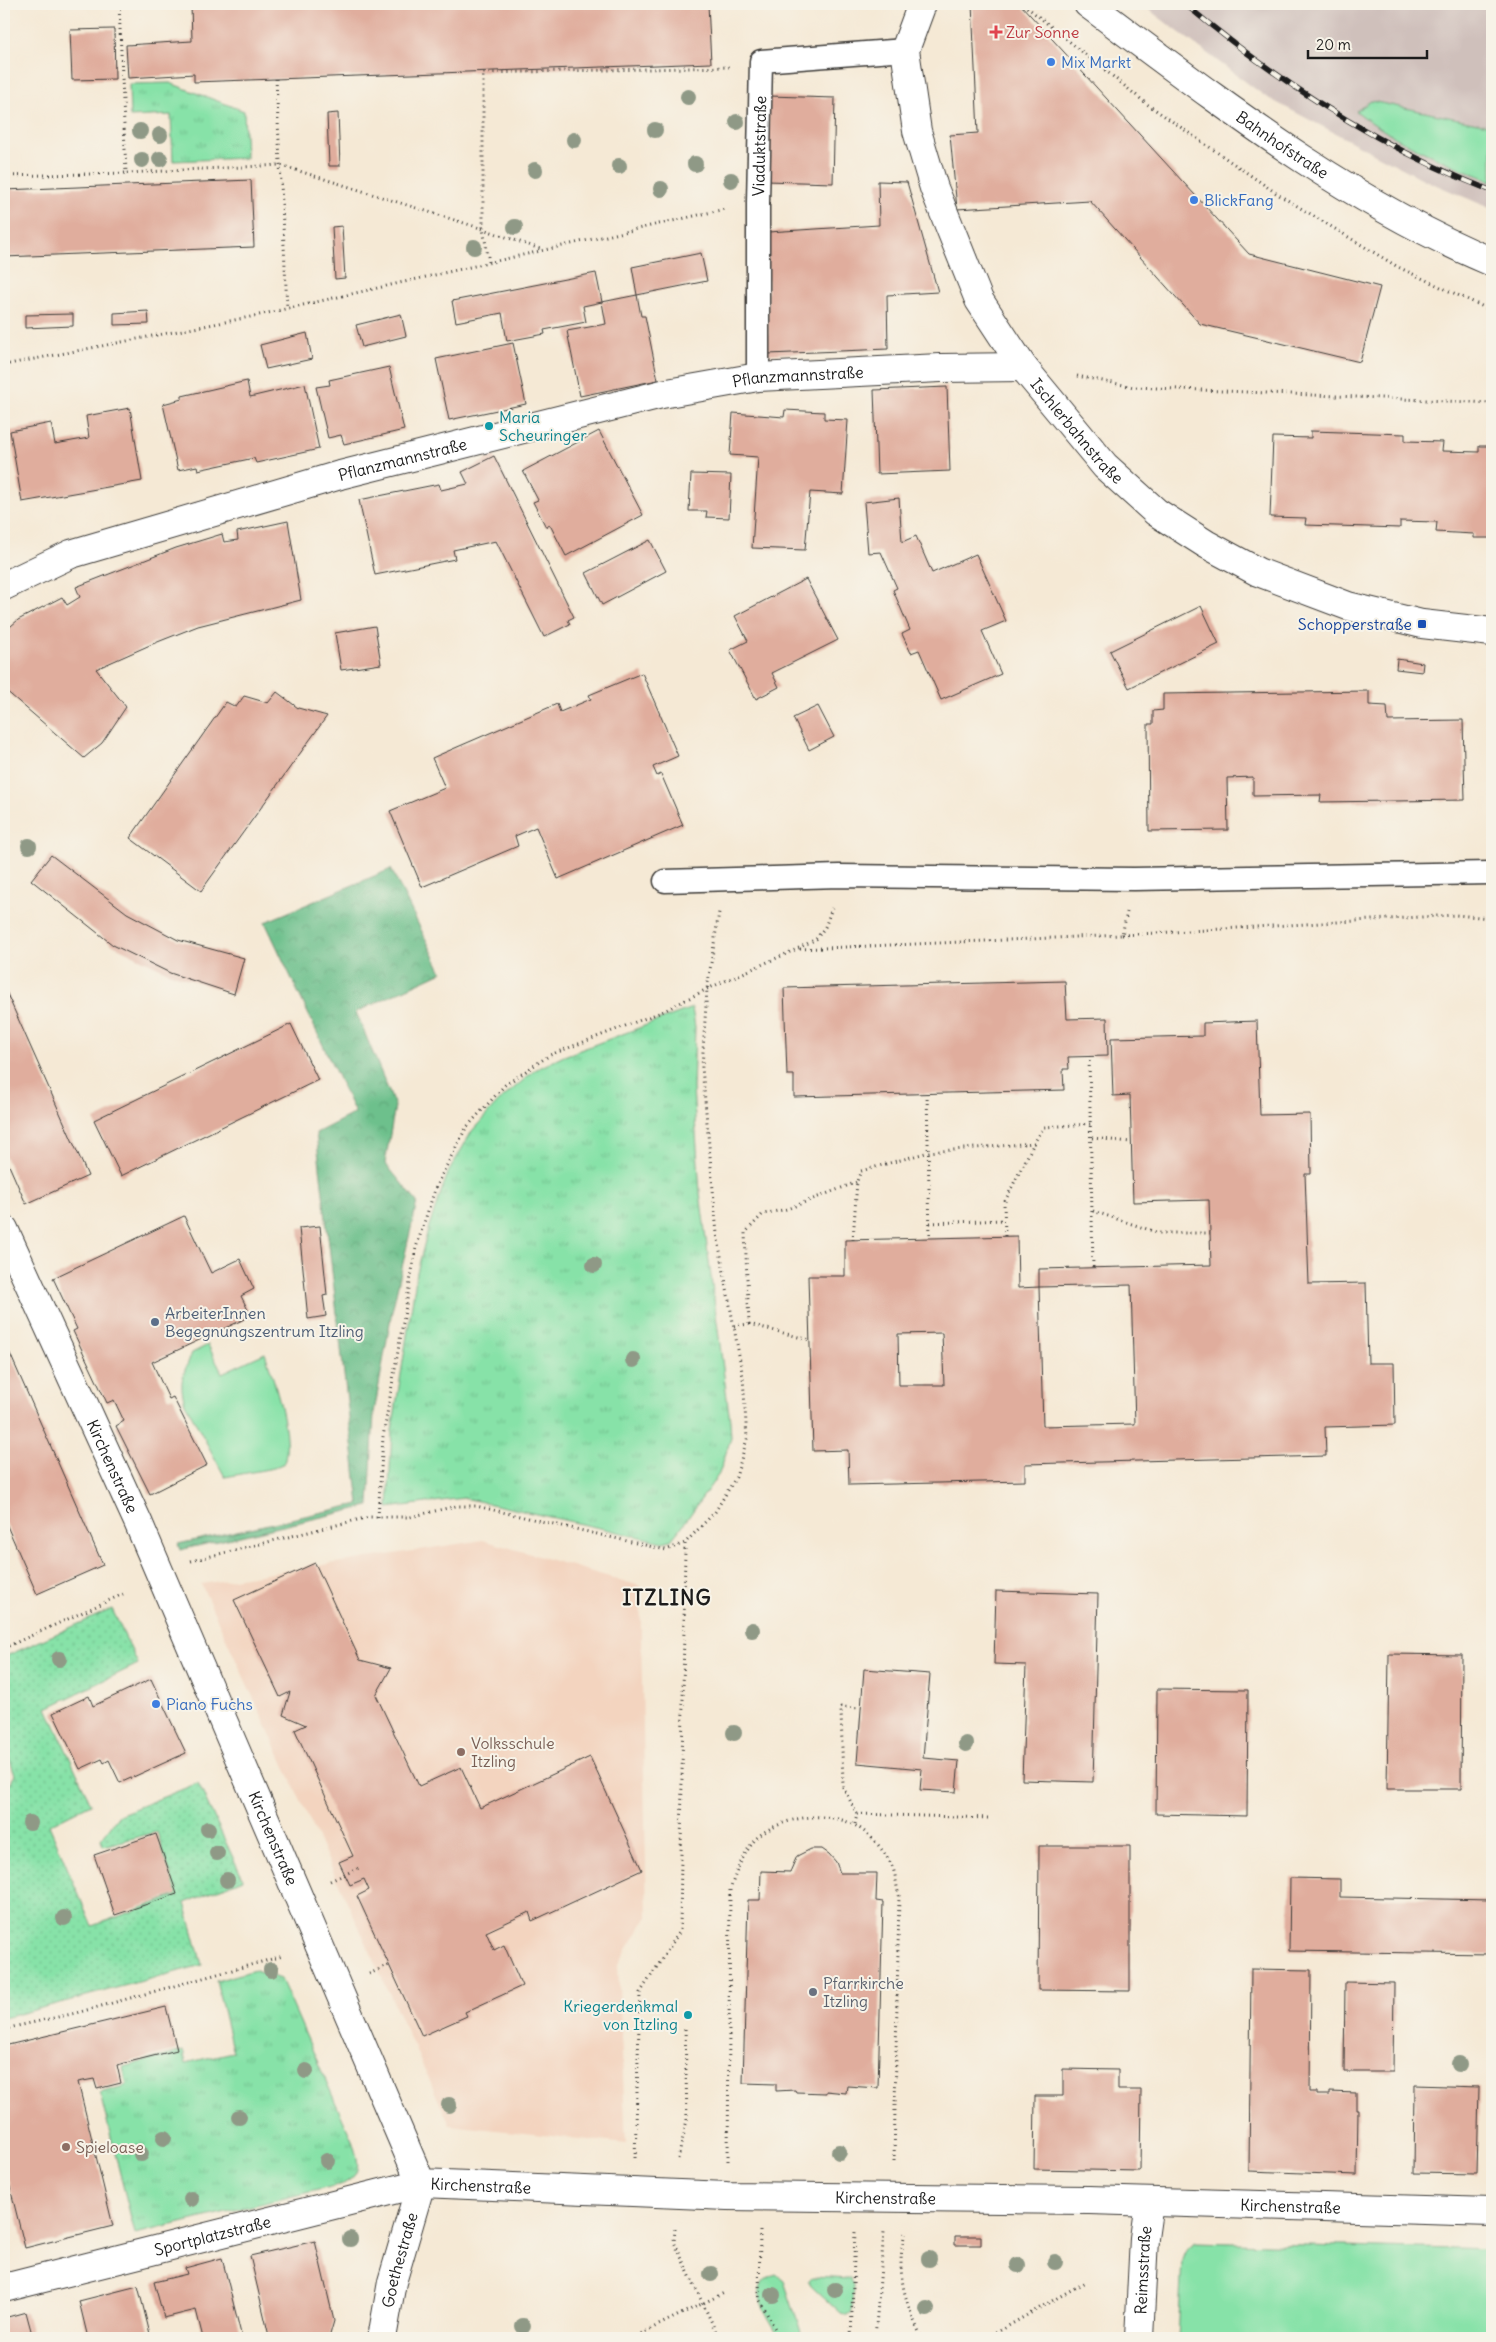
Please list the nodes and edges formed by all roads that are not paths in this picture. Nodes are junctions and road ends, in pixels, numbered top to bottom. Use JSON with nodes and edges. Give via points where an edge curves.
{"nodes":[{"id":1,"x":922,"y":4,"type":"edge"},
{"id":2,"x":1088,"y":4,"type":"edge"},
{"id":3,"x":905,"y":50,"type":"junction"},
{"id":4,"x":1492,"y":262,"type":"edge"},
{"id":5,"x":1023,"y":367,"type":"junction"},
{"id":6,"x":758,"y":377,"type":"junction"},
{"id":7,"x":4,"y":586,"type":"edge"},
{"id":8,"x":1492,"y":632,"type":"edge"},
{"id":9,"x":1492,"y":873,"type":"edge"},
{"id":10,"x":665,"y":881,"type":"dead end"},
{"id":11,"x":4,"y":1229,"type":"edge"},
{"id":12,"x":421,"y":2183,"type":"junction"},
{"id":13,"x":1149,"y":2203,"type":"junction"},
{"id":14,"x":1492,"y":2212,"type":"edge"},
{"id":15,"x":4,"y":2288,"type":"edge"},
{"id":16,"x":385,"y":2336,"type":"edge"},
{"id":17,"x":1139,"y":2338,"type":"edge"}],
"edges":[{"from":1,"to":3,"type":"street","name":"Ischlerbahnstraße"},
{"from":2,"to":4,"type":"street","name":"Bahnhofstraße","via":[[1260,131],[1374,204],[1436,238]]},
{"from":3,"to":5,"type":"street","name":"Ischlerbahnstraße","via":[[917,131],[934,188],[979,300]]},
{"from":3,"to":6,"type":"lane","name":"Viaduktstraße","via":[[760,60]]},
{"from":5,"to":6,"type":"street","name":"Pflanzmannstraße"},
{"from":5,"to":8,"type":"street","name":"Ischlerbahnstraße","via":[[1105,466],[1156,512],[1206,544],[1258,572],[1348,606],[1422,624]]},
{"from":6,"to":7,"type":"street","name":"Pflanzmannstraße","via":[[662,394],[340,475],[71,554]]},
{"from":9,"to":10,"type":"lane","via":[[1134,879],[839,876]]},
{"from":11,"to":12,"type":"street","name":"Kirchenstraße","via":[[141,1531]]},
{"from":12,"to":13,"type":"street","name":"Kirchenstraße","via":[[727,2196]]},
{"from":12,"to":15,"type":"street","name":"Sportplatzstraße"},
{"from":12,"to":16,"type":"street","name":"Goethestraße","via":[[392,2282]]},
{"from":13,"to":14,"type":"street","name":"Kirchenstraße"},
{"from":13,"to":17,"type":"street","name":"Reimsstraße"}]}
